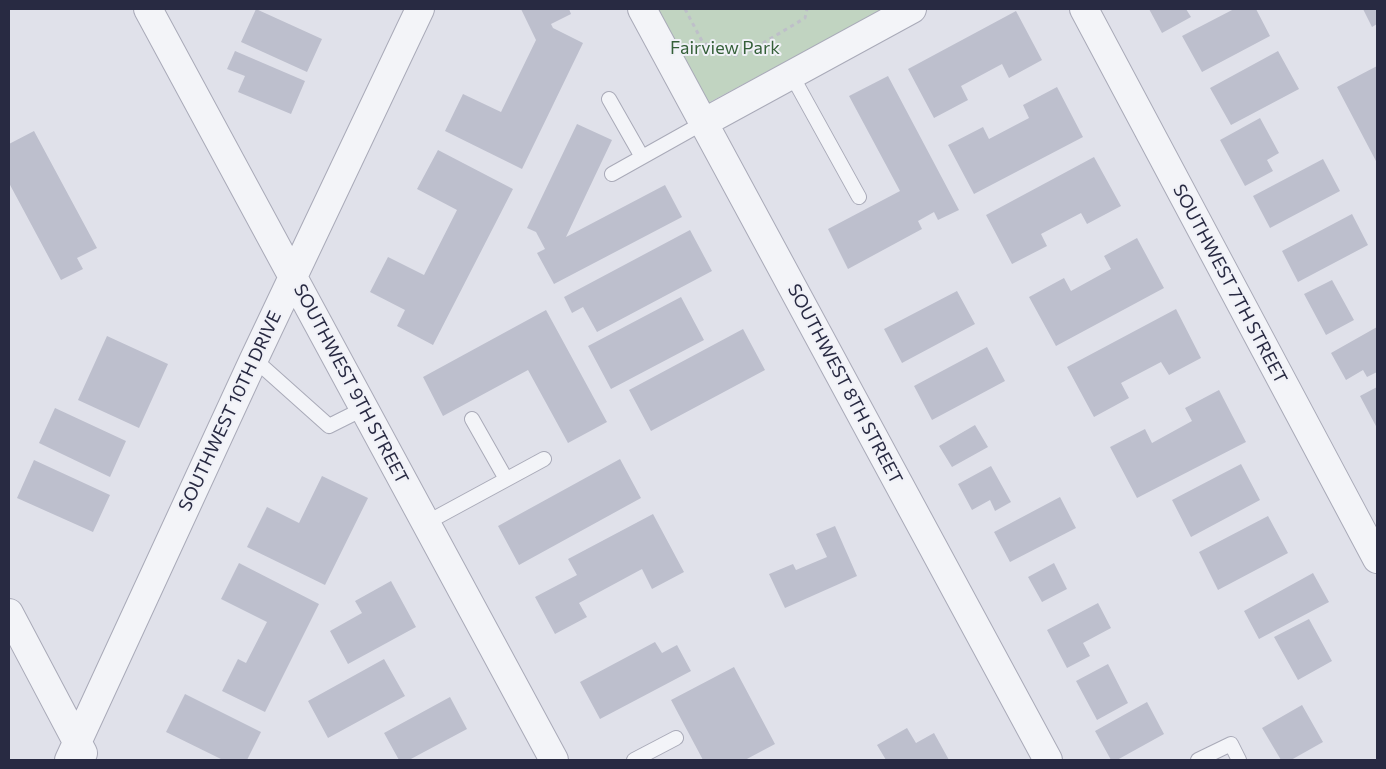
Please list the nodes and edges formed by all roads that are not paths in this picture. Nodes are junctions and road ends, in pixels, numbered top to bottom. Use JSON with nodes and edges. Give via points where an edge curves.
{"nodes":[{"id":1,"x":148,"y":9,"type":"edge"},
{"id":2,"x":420,"y":9,"type":"edge"},
{"id":3,"x":642,"y":9,"type":"edge"},
{"id":4,"x":912,"y":9,"type":"edge"},
{"id":5,"x":1084,"y":9,"type":"edge"},
{"id":6,"x":791,"y":74,"type":"junction"},
{"id":7,"x":608,"y":100,"type":"dead end"},
{"id":8,"x":703,"y":123,"type":"junction"},
{"id":9,"x":642,"y":157,"type":"junction"},
{"id":10,"x":612,"y":174,"type":"dead end"},
{"id":11,"x":859,"y":198,"type":"dead end"},
{"id":12,"x":293,"y":276,"type":"junction"},
{"id":13,"x":254,"y":360,"type":"junction"},
{"id":14,"x":365,"y":408,"type":"junction"},
{"id":15,"x":472,"y":419,"type":"dead end"},
{"id":16,"x":544,"y":459,"type":"dead end"},
{"id":17,"x":506,"y":479,"type":"junction"},
{"id":18,"x":426,"y":523,"type":"junction"},
{"id":19,"x":1377,"y":559,"type":"edge"},
{"id":20,"x":9,"y":613,"type":"edge"},
{"id":21,"x":676,"y":738,"type":"dead end"},
{"id":22,"x":78,"y":754,"type":"edge"},
{"id":23,"x":554,"y":760,"type":"edge"},
{"id":24,"x":634,"y":760,"type":"edge"},
{"id":25,"x":1048,"y":760,"type":"edge"},
{"id":26,"x":1198,"y":760,"type":"edge"},
{"id":27,"x":1239,"y":760,"type":"edge"}],
"edges":[{"from":1,"to":12,"type":"street","name":"SOUTHWEST 9TH STREET"},
{"from":2,"to":12,"type":"street","name":"SOUTHWEST 10TH DRIVE"},
{"from":3,"to":8,"type":"street","name":"SOUTHWEST 8TH STREET"},
{"from":4,"to":6,"type":"street"},
{"from":5,"to":19,"type":"street","name":"SOUTHWEST 7TH STREET"},
{"from":6,"to":8,"type":"street"},
{"from":6,"to":11,"type":"lane"},
{"from":7,"to":9,"type":"lane"},
{"from":8,"to":9,"type":"lane"},
{"from":8,"to":25,"type":"street","name":"SOUTHWEST 8TH STREET"},
{"from":9,"to":10,"type":"lane"},
{"from":12,"to":13,"type":"street","name":"SOUTHWEST 10TH DRIVE"},
{"from":12,"to":14,"type":"street","name":"SOUTHWEST 9TH STREET"},
{"from":13,"to":14,"type":"lane","via":[[329,426]]},
{"from":13,"to":22,"type":"street","name":"SOUTHWEST 10TH DRIVE"},
{"from":14,"to":18,"type":"street","name":"SOUTHWEST 9TH STREET"},
{"from":15,"to":17,"type":"lane"},
{"from":16,"to":17,"type":"lane"},
{"from":17,"to":18,"type":"lane"},
{"from":18,"to":23,"type":"street","name":"SOUTHWEST 9TH STREET"},
{"from":20,"to":22,"type":"street"},
{"from":21,"to":24,"type":"lane"},
{"from":26,"to":27,"type":"lane","via":[[1231,744]]}]}
